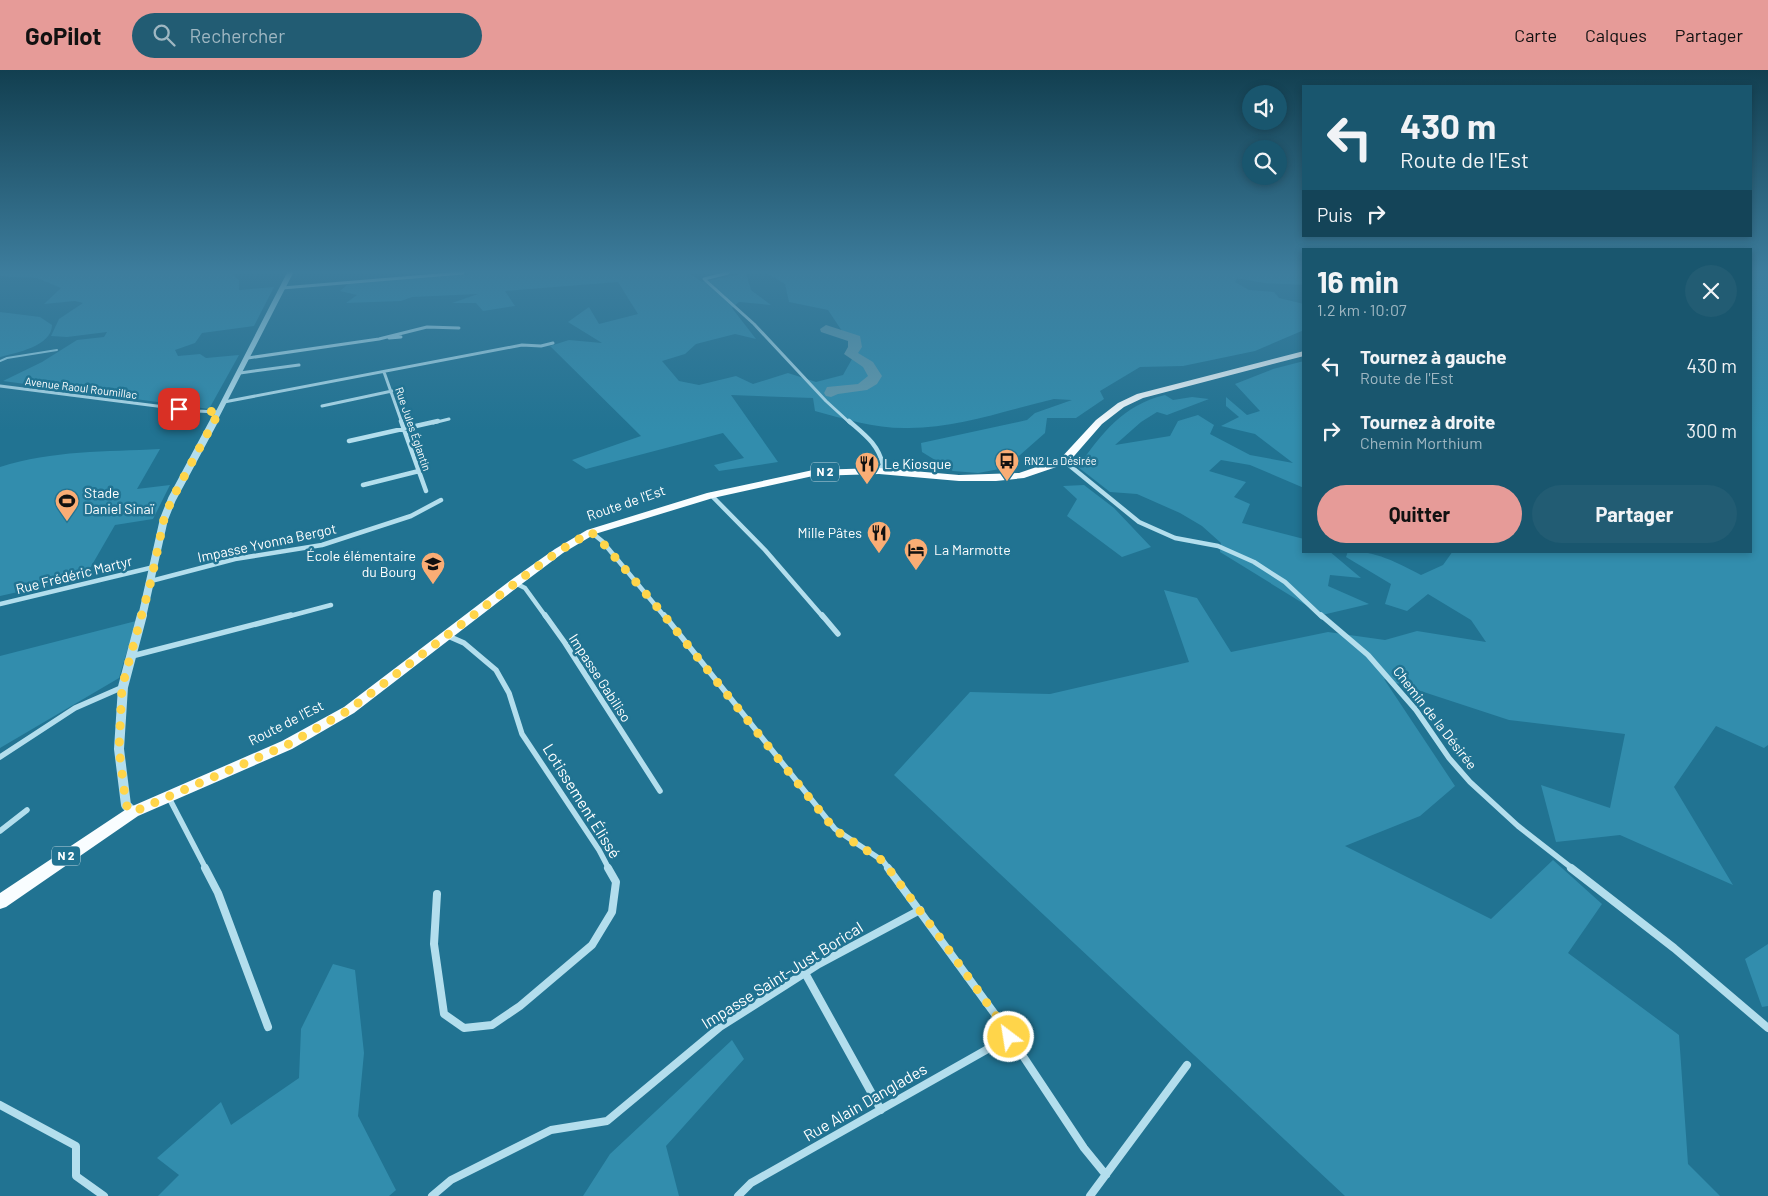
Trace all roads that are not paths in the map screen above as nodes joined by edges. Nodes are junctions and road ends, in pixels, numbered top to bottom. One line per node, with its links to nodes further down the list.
1 (264, 326): 8 (street)
2 (755, 326): 21 (street)
3 (459, 328): 5 (street)
4 (401, 336): 5 (street)
5 (379, 339): 8 (street)
6 (553, 343): 10 (street)
7 (1302, 354): 20 (main road, Route de l'Est / N 2)
8 (248, 358): 11 (street)
9 (300, 365): 11 (street)
10 (384, 372): 13 (street, Rue Jules Églantin); 14 (street)
11 (240, 373): 14 (street)
12 (0, 386): 16 (street, Avenue Raoul Roumillac)
13 (392, 391): 15 (street); 18 (street, Rue Jules Églantin)
14 (224, 402): 16 (street)
15 (322, 406)
16 (219, 412): 28 (street)
17 (449, 419): 18 (street)
18 (404, 430): 19 (street); 22 (street, Rue Jules Églantin)
19 (349, 441)
20 (1064, 461): 21 (main road, Route de l'Est / N 2); 48 (street, Chemin de la Désirée)
21 (880, 471): 25 (main road, Route de l'Est / N 2)
22 (419, 472): 23 (street); 24 (street, Rue Jules Églantin)
23 (363, 484)
24 (426, 491)
25 (711, 495): 27 (main road, Route de l'Est / N 2); 33 (street)
26 (441, 500): 29 (street, Impasse Yvonna Bergot)
27 (591, 532): 30 (main road, Route de l'Est / N 2); 45 (street)
28 (154, 567): 29 (street); 31 (street, Rue Frédéric Martyr)
29 (151, 581): 35 (street)
30 (515, 583): 34 (main road, Route de l'Est / N 2); 38 (street, Impasse Gabiliso)
31 (0, 604)
32 (331, 605): 35 (street)
33 (838, 634)
34 (448, 636): 39 (main road, Route de l'Est / N 2); 43 (street, Lotissement Élissé)
35 (131, 656): 36 (street)
36 (122, 687): 37 (street); 41 (street)
37 (0, 757)
38 (660, 791)
39 (168, 795): 41 (main road, Route de l'Est / N 2); 47 (street)
40 (27, 810): 42 (street)
41 (133, 812): 44 (main road, Route de l'Est / N 2)
42 (0, 831)
43 (438, 894)
44 (0, 902)
45 (920, 910): 46 (street, Impasse Saint-Just Borical); 49 (street)
46 (805, 973): 52 (street); 55 (street, Impasse Saint-Just Borical)
47 (268, 1027)
48 (1768, 1028)
49 (1009, 1037): 52 (street, Rue Alain Danglades); 53 (street)
50 (1188, 1065): 53 (street)
51 (0, 1105): 54 (street)
52 (881, 1110): 56 (street, Rue Alain Danglades)
53 (1106, 1175): 57 (street)
54 (104, 1196)
55 (432, 1196)
56 (738, 1196)
57 (1090, 1196)

